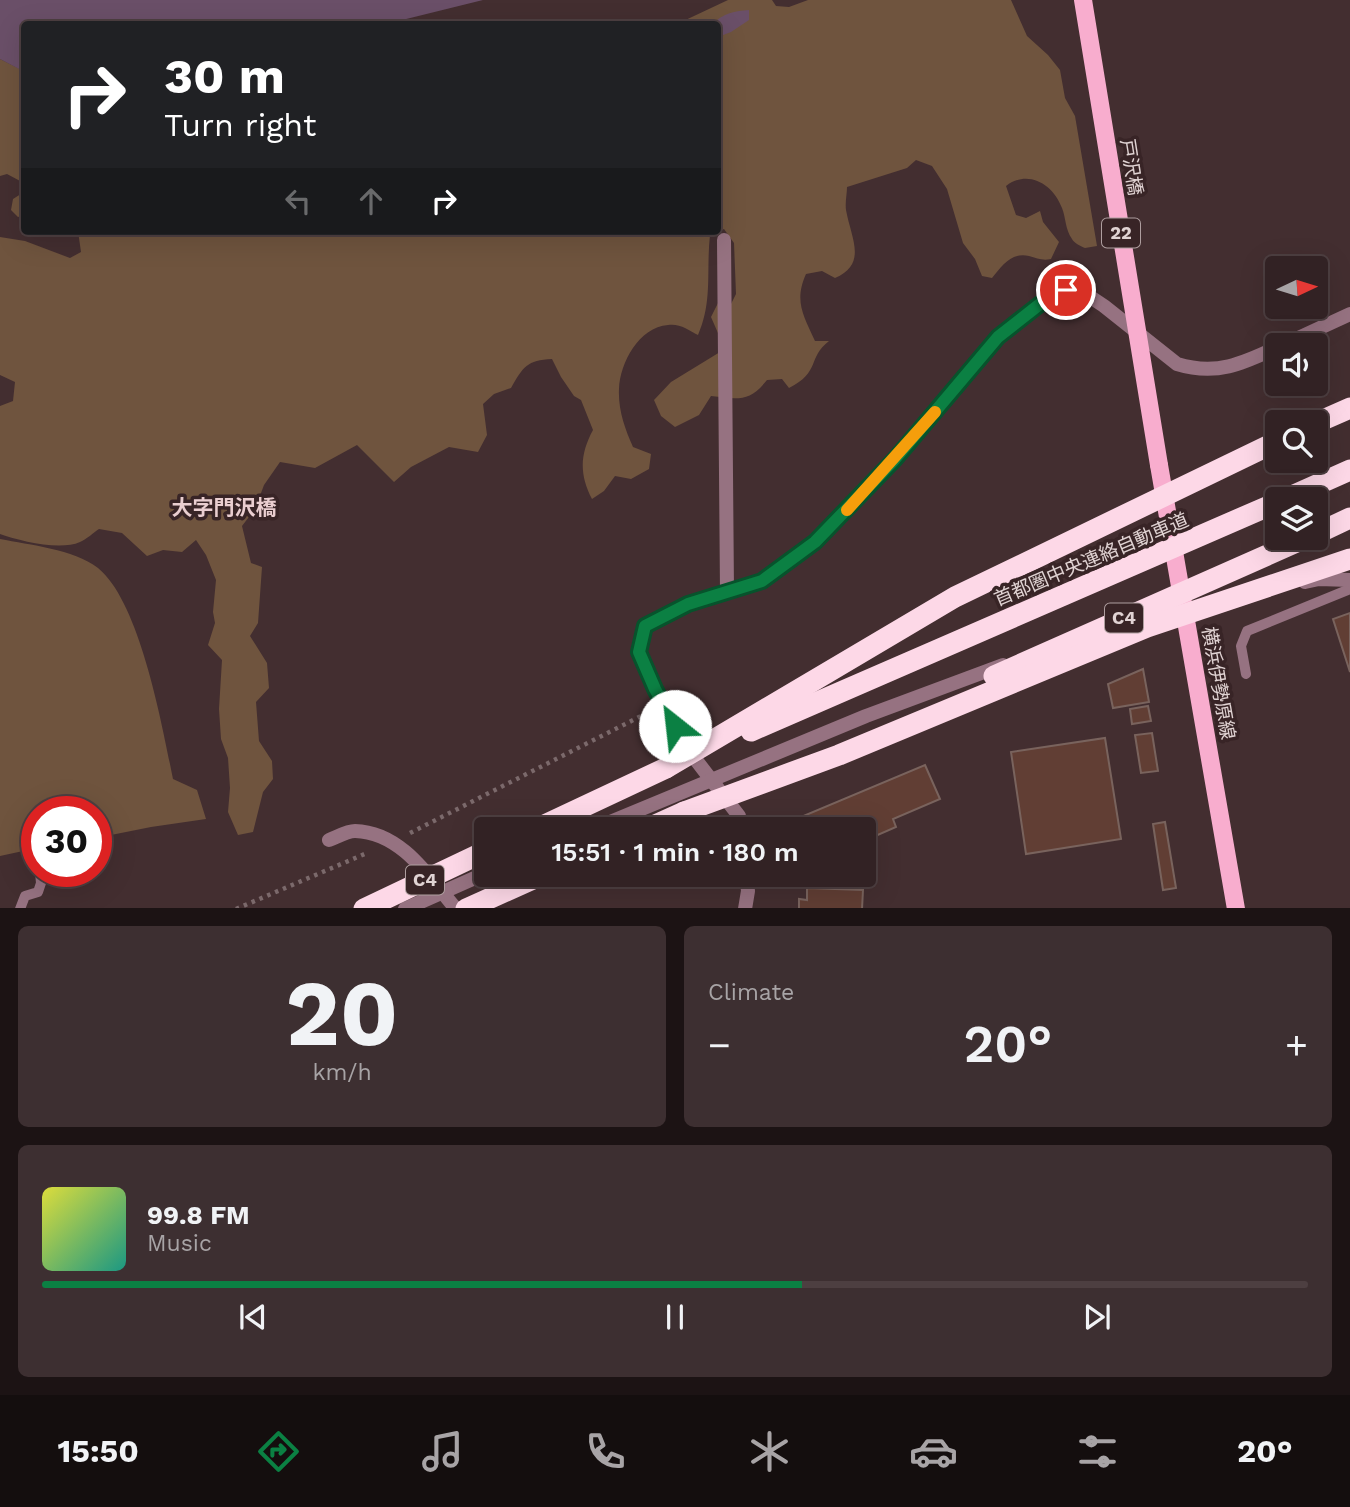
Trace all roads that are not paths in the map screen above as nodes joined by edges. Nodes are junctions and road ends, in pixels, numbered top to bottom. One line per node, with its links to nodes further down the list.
1 (1083, 0): 9 (main road, 戸沢橋 / 22, bridge)
2 (724, 240): 19 (street)
3 (1350, 314): 4 (street)
4 (1309, 333)
5 (1265, 352): 19 (street)
6 (1350, 408): 7 (highway)
7 (1328, 418)
8 (1265, 447): 22 (highway, bridge)
9 (1159, 465): 20 (main road, 横浜伊勢原線 / 22)
10 (1350, 470): 11 (highway)
11 (1312, 487)
12 (1265, 508): 22 (highway, 首都圏中央連絡自動車道 / C4, bridge)
13 (1350, 518): 14 (highway)
14 (1328, 528)
15 (1278, 550): 24 (highway, C4, bridge)
16 (1350, 559): 24 (highway, bridge)
17 (1350, 580): 20 (street)
18 (1350, 589): 21 (lane)
19 (727, 591): 23 (street)
20 (1185, 608): 23 (street); 42 (main road, 横浜伊勢原線 / 22)
21 (1246, 674)
22 (666, 768): 25 (highway, C4)
23 (711, 779): 26 (street); 28 (street)
24 (684, 812): 27 (highway, C4)
25 (562, 817)
26 (622, 817)
27 (673, 817)
28 (739, 817)
29 (329, 840): 35 (street)
30 (474, 857): 37 (highway, C4, bridge)
31 (474, 878): 35 (street)
32 (40, 887): 36 (lane)
33 (514, 887): 40 (highway, C4)
34 (748, 887): 41 (street)
35 (442, 892): 38 (street); 39 (street)
36 (20, 908)
37 (364, 908)
38 (405, 908)
39 (456, 908)
40 (466, 908)
41 (745, 908)
42 (1236, 908)

